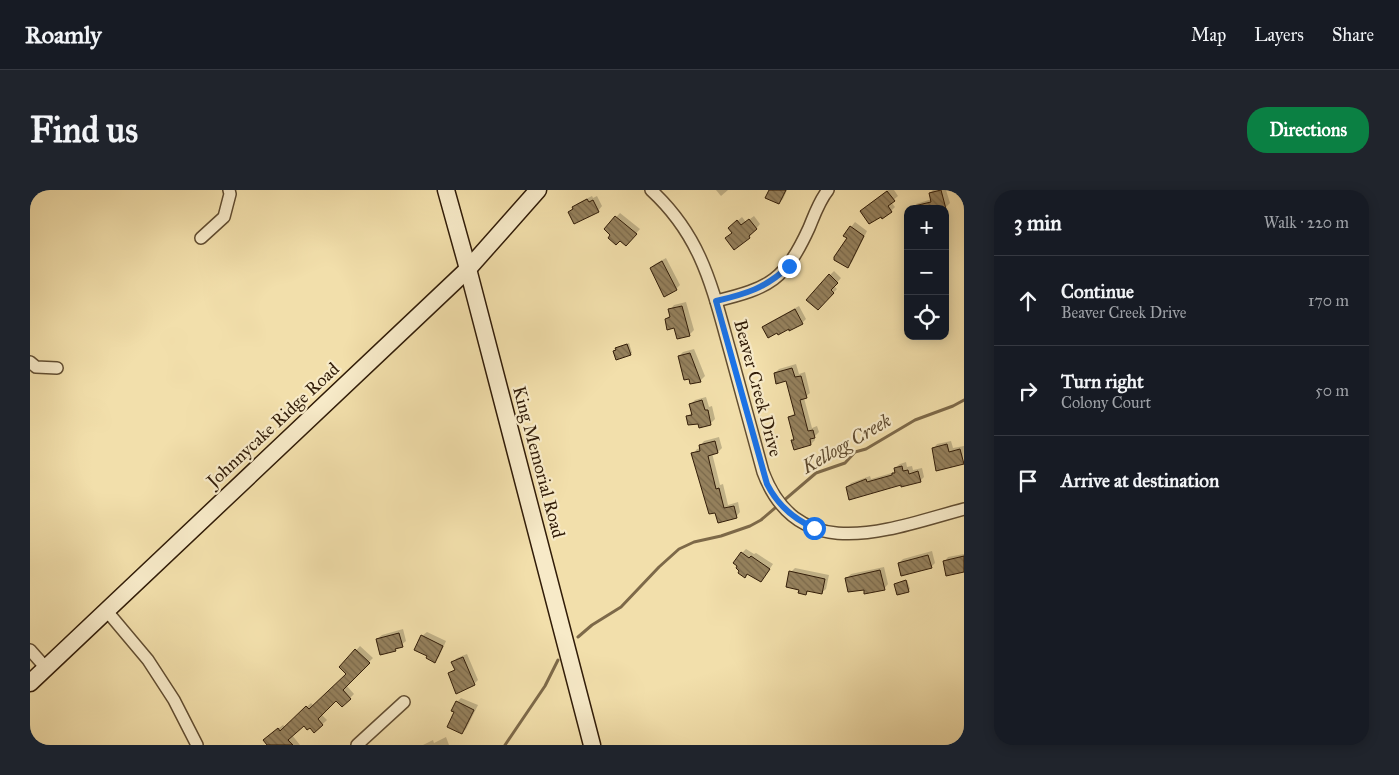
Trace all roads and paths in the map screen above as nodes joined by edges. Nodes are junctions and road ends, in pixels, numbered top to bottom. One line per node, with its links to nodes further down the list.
1 (229, 190): 6 (street)
2 (446, 190): 7 (main road, King Memorial Road)
3 (538, 190): 7 (main road, Johnnycake Ridge Road)
4 (651, 190): 8 (street, Beaver Creek Drive)
5 (828, 190): 8 (street)
6 (201, 238)
7 (468, 269): 12 (main road, Johnnycake Ridge Road); 19 (main road, King Memorial Road)
8 (716, 301): 11 (street, Beaver Creek Drive)
9 (30, 362): 10 (street)
10 (57, 368)
11 (964, 509)
12 (106, 610): 14 (main road, Johnnycake Ridge Road); 17 (street)
13 (30, 650): 14 (street)
14 (46, 668): 15 (main road, Johnnycake Ridge Road)
15 (30, 683)
16 (404, 702): 18 (street)
17 (196, 745)
18 (357, 745)
19 (592, 745)

